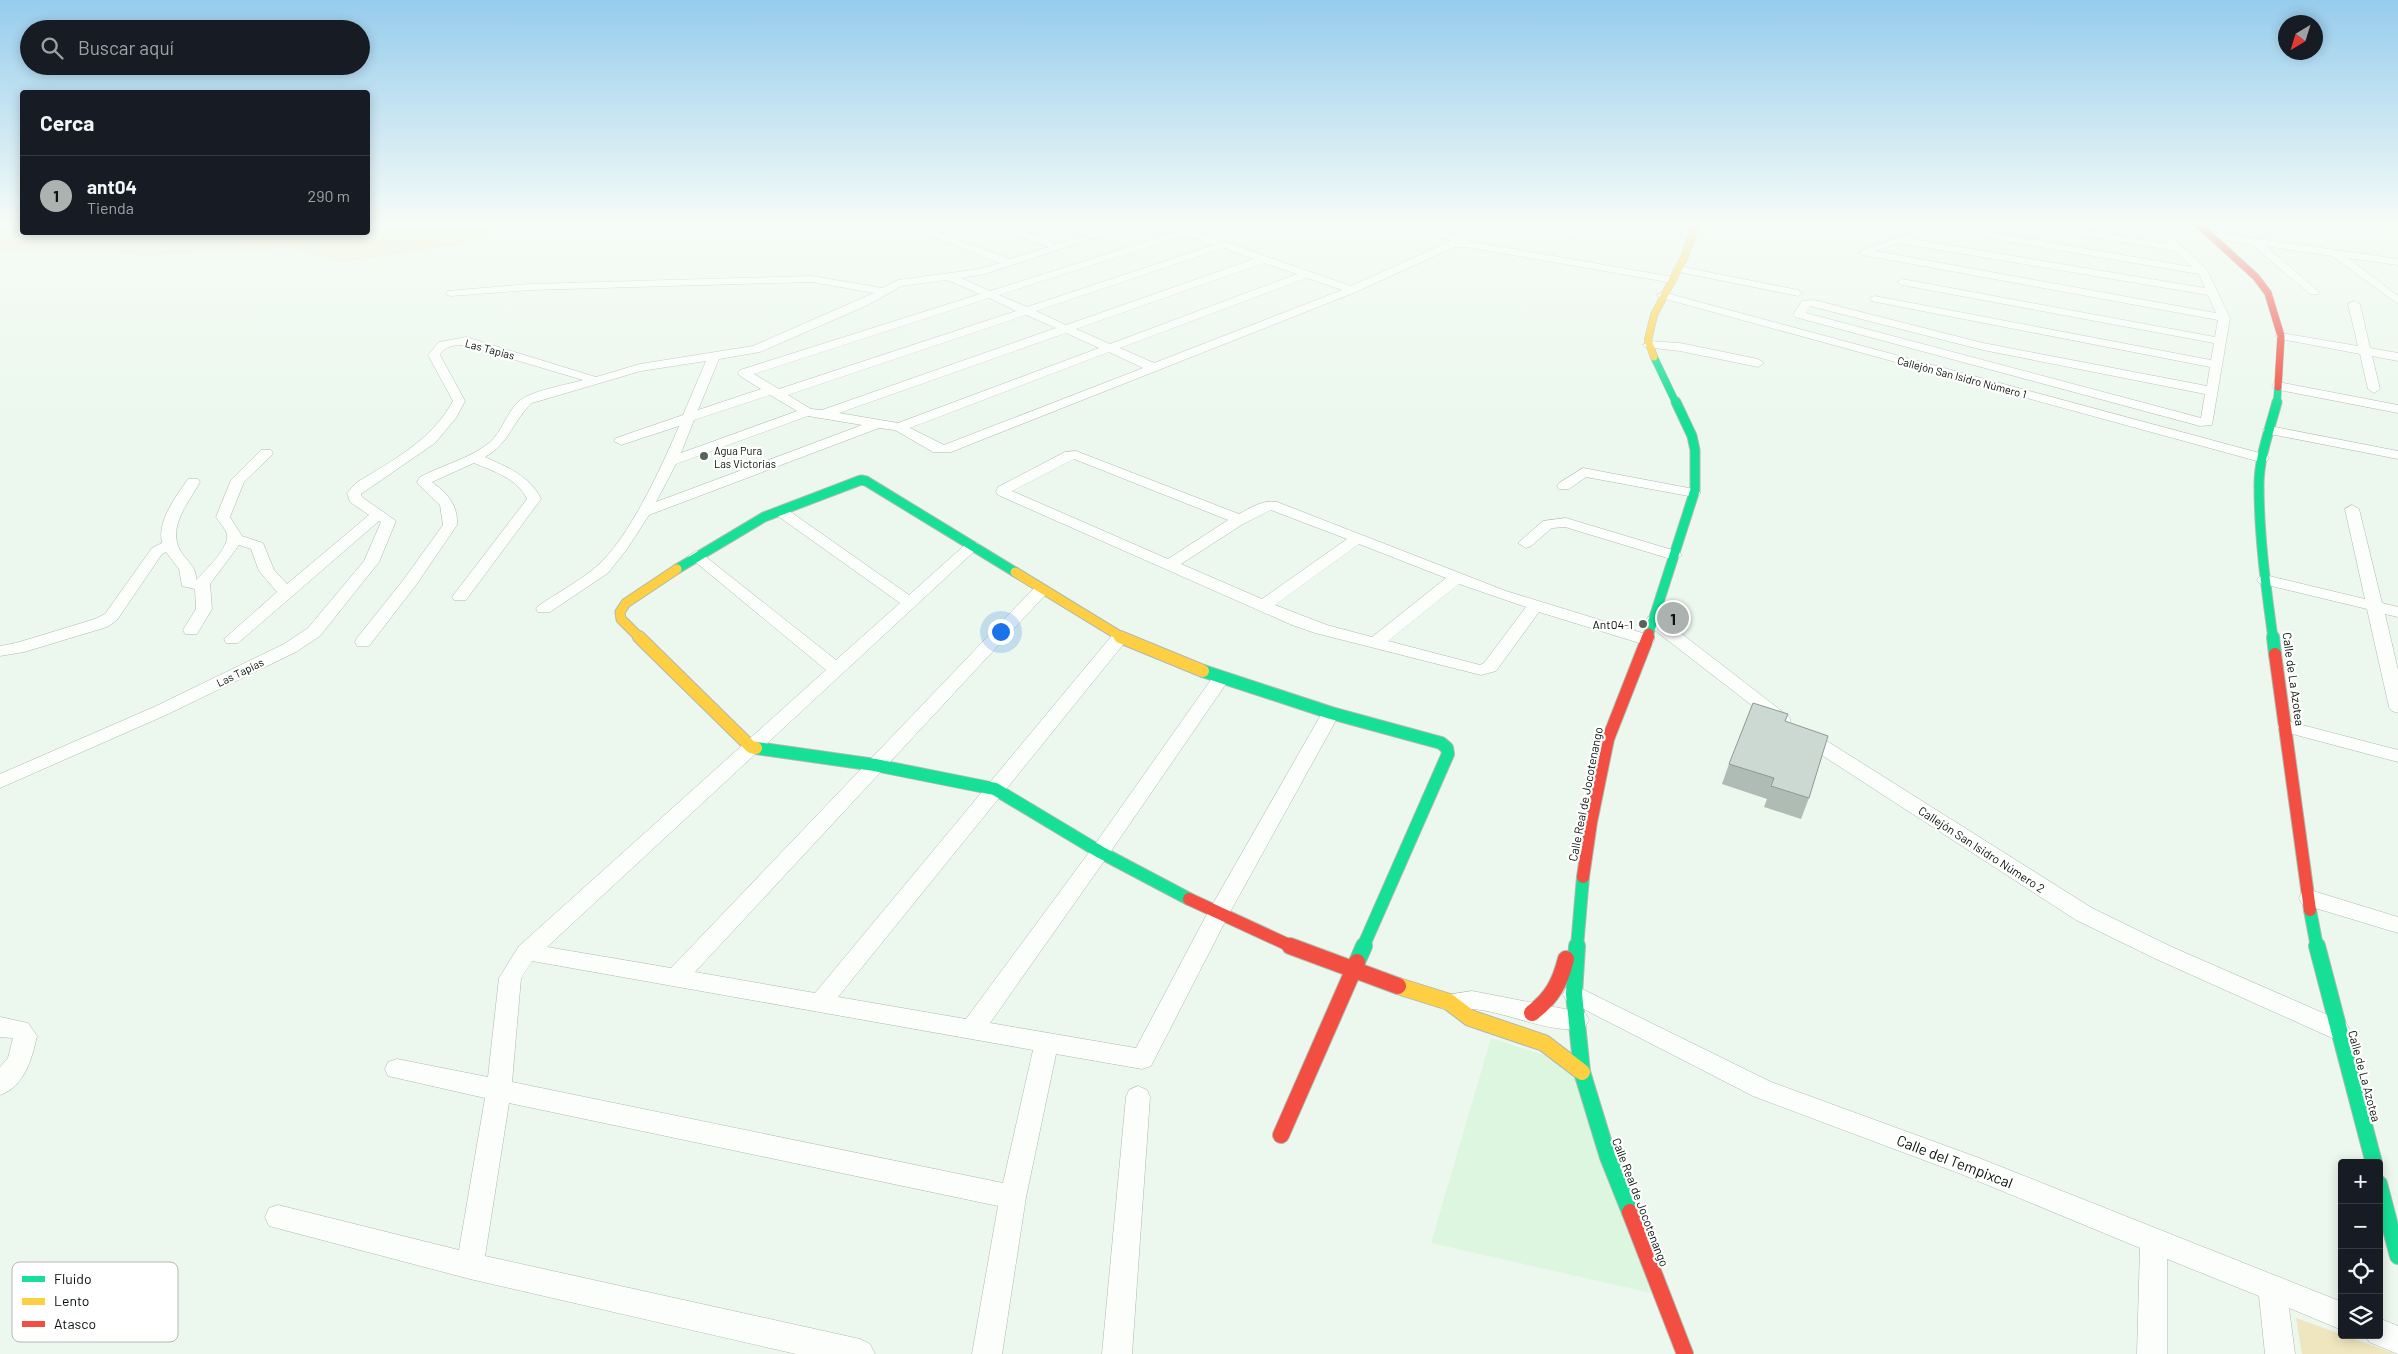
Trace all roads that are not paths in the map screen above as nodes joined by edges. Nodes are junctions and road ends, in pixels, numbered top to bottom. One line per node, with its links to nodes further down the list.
1 (511, 288): 24 (street)
2 (866, 288): 23 (street)
3 (888, 288): 23 (street)
4 (975, 288): 28 (street)
5 (1011, 288): 28 (street)
6 (1096, 288): 34 (street)
7 (1183, 288): 37 (street)
8 (1269, 288): 42 (street)
9 (1347, 288): 22 (street)
10 (1356, 288): 22 (street)
11 (1667, 288): 29 (street)
12 (1774, 288): 26 (street)
13 (1892, 288): 30 (street)
14 (1912, 288): 31 (street)
15 (2002, 288): 31 (street)
16 (2057, 288): 36 (street)
17 (2185, 288): 27 (street)
18 (2211, 288): 27 (street)
19 (2265, 288): 39 (street, Calle de La Azotea)
20 (2310, 288): 25 (street)
21 (2381, 288): 32 (street)
22 (1352, 290): 50 (street)
23 (883, 291): 44 (street)
24 (451, 292)
25 (2314, 292)
26 (1798, 293)
27 (2214, 293): 36 (street)
28 (990, 295): 34 (street); 54 (street)
29 (1662, 295): 41 (street); 67 (street, Callejón San Isidro Número 1)
30 (1875, 299): 35 (street); 38 (street)
31 (1997, 299): 38 (street); 40 (street)
32 (2398, 301)
33 (2354, 304): 43 (street)
34 (1026, 312): 37 (street); 54 (street)
35 (1851, 312): 38 (street); 45 (street)
36 (2224, 318): 40 (street)
37 (1066, 330): 42 (street); 58 (street)
38 (1982, 333): 45 (street); 47 (street); 49 (street); 55 (street)
39 (2281, 336): 43 (street); 52 (street, Calle de La Azotea)
40 (2220, 341): 49 (street)
41 (1649, 345): 48 (street); 71 (street, Calle Real de Jocotenango)
42 (1108, 348): 50 (street); 61 (street)
43 (2365, 351): 46 (street); 53 (street)
44 (714, 357): 51 (street); 59 (street)
45 (1962, 357): 47 (street)
46 (2398, 357)
47 (1975, 361): 55 (street)
48 (1758, 363)
49 (2217, 365): 55 (street)
50 (1154, 368): 61 (street)
51 (594, 380): 66 (street); 75 (street, Las Tapias)
52 (2278, 386): 56 (street); 62 (street, Calle de La Azotea)
53 (2374, 389)
54 (774, 392): 57 (street); 59 (street)
55 (2210, 392)
56 (2398, 409)
57 (806, 412): 58 (street); 68 (street)
58 (822, 415): 60 (street)
59 (688, 418): 63 (street); 68 (street)
60 (878, 424): 61 (street); 74 (street)
61 (899, 427)
62 (2270, 430): 65 (street); 67 (street, Calle de La Azotea)
63 (621, 441)
64 (266, 453): 77 (street)
65 (2398, 455)
66 (474, 458): 90 (street); 102 (street)
67 (2262, 458): 86 (street, Calle de La Azotea)
68 (671, 461): 74 (street)
69 (193, 482): 80 (street)
70 (1564, 486): 71 (street)
71 (1694, 493): 82 (street, Calle Real de Jocotenango)
72 (2352, 509): 94 (street)
73 (780, 511): 81 (street); 83 (street); 91 (street)
74 (644, 512): 95 (street)
75 (379, 514): 89 (street); 113 (street, Las Tapias)
76 (1240, 520): 78 (street); 84 (street); 84 (street)
77 (235, 539): 87 (street); 89 (street)
78 (1357, 539): 85 (street); 92 (street)
79 (1526, 543): 82 (street)
80 (168, 546): 87 (street); 104 (street)
81 (972, 546): 88 (street); 91 (street)
82 (1674, 555): 97 (street, Calle Real de Jocotenango)
83 (696, 556): 105 (street); 110 (street)
84 (1169, 565): 92 (street)
85 (1456, 578): 93 (street); 103 (street)
86 (2265, 580): 94 (street); 109 (street, Calle de La Azotea)
87 (202, 583): 98 (street)
88 (1041, 590): 99 (street); 112 (street)
89 (286, 592): 100 (street)
90 (460, 597)
91 (910, 602): 105 (street)
92 (1263, 606): 103 (street)
93 (1535, 606): 101 (street); 103 (street)
94 (2376, 606): 96 (street); 107 (street)
95 (544, 609)
96 (2398, 612)
97 (1654, 621): 101 (street, Calle Real de Jocotenango); 131 (street, Callejón San Isidro Número 2)
98 (191, 630)
99 (1120, 638): 106 (street); 114 (street)
100 (232, 639)
101 (1646, 640): 117 (street, Calle Real de Jocotenango)
102 (363, 642)
103 (1375, 643)
104 (0, 651)
105 (836, 669): 110 (street)
106 (1221, 678): 108 (street); 115 (street)
107 (2398, 707)
108 (1331, 713): 118 (street); 121 (street)
109 (2287, 727): 111 (street); 116 (street, Calle de La Azotea)
110 (751, 747): 112 (street); 120 (street)
111 (2398, 756)
112 (875, 765): 114 (street); 122 (street)
113 (0, 782)
114 (995, 790): 115 (street); 125 (street)
115 (1100, 852): 118 (street); 130 (street)
116 (2310, 898): 119 (street); 131 (street, Calle de La Azotea)
117 (1579, 904): 123 (street, Calle Real de Jocotenango); 126 (street)
118 (1218, 914): 121 (street); 132 (street)
119 (2398, 925)
120 (527, 952): 122 (street); 136 (street)
121 (1354, 972): 124 (street); 138 (street)
122 (676, 978): 125 (street)
123 (1574, 994): 128 (street, Calle Real de Jocotenango); 143 (street, Calle del Tempixcal)
124 (1449, 1002): 127 (street)
125 (820, 1003): 130 (street)
126 (1532, 1013): 127 (street); 128 (street)
127 (1499, 1016): 134 (street)
128 (1577, 1020): 134 (street, Calle Real de Jocotenango)
129 (0, 1027): 135 (street)
130 (972, 1029): 132 (street)
131 (2338, 1030): 139 (street, Calle de La Azotea)
132 (1047, 1042): 140 (street)
133 (397, 1069): 136 (street)
134 (1582, 1072): 153 (street, Calle Real de Jocotenango)
135 (0, 1084)
136 (499, 1090): 140 (street); 145 (street)
137 (1138, 1097): 152 (street)
138 (1281, 1135)
139 (2373, 1159)
140 (1013, 1198): 151 (street)
141 (2383, 1199): 144 (street)
142 (278, 1217): 145 (street)
143 (2154, 1240): 146 (street, Calle del Tempixcal); 154 (street)
144 (2398, 1256)
145 (470, 1266): 150 (street)
146 (2272, 1287): 147 (street, Calle del Tempixcal); 155 (street)
147 (2338, 1314)
148 (2383, 1334): 149 (street)
149 (2398, 1340)
150 (860, 1354)
151 (987, 1354)
152 (1117, 1354)
153 (1685, 1354)
154 (2152, 1354)
155 (2280, 1354)

